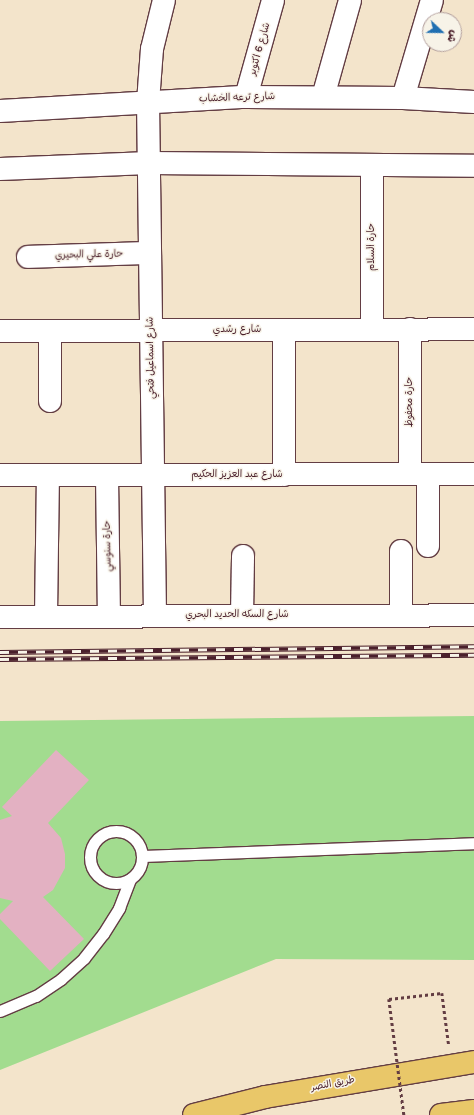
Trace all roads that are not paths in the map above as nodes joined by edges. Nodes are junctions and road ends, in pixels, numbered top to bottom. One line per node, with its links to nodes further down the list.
1 (164, 0): 8 (street, شارع اسماعيل فتحي)
2 (273, 0): 5 (street, شارع 6 اكتوبر)
3 (350, 0): 6 (street)
4 (432, 0): 7 (street)
5 (246, 97): 6 (street, شارع ترعه الخشاب); 8 (street, شارع ترعه الخشاب)
6 (323, 97): 7 (street, شارع ترعه الخشاب)
7 (403, 98): 9 (street, شارع ترعه الخشاب)
8 (148, 102): 10 (street, شارع ترعه الخشاب); 11 (street, شارع اسماعيل فتحي)
9 (474, 102)
10 (0, 111)
11 (149, 163): 12 (street); 14 (street); 15 (street, شارع اسماعيل فتحي)
12 (372, 165): 13 (street); 17 (street, حارة السلام)
13 (474, 166)
14 (0, 169)
15 (150, 253): 16 (street, حارة علي البحيري); 20 (street, شارع اسماعيل فتحي)
16 (28, 256)
17 (372, 329): 18 (street, شارع رشدي); 21 (street, شارع رشدي)
18 (410, 329): 19 (street, شارع رشدي); 25 (street, حارة محفوظ)
19 (474, 329)
20 (151, 330): 21 (street, شارع رشدي); 22 (street, شارع رشدي); 31 (street, شارع اسماعيل فتحي)
21 (284, 330): 28 (street)
22 (50, 331): 23 (street, شارع رشدي); 24 (street)
23 (0, 332)
24 (50, 401)
25 (419, 474): 26 (street, شارع عبد العزيز الحكيم); 28 (street, شارع عبد العزيز الحكيم); 32 (street, حارة محفوظ)
26 (474, 474)
27 (0, 475): 29 (street, شارع عبد العزيز الحكيم)
28 (284, 475): 31 (street, شارع عبد العزيز الحكيم)
29 (48, 476): 30 (street, شارع عبد العزيز الحكيم); 39 (street)
30 (107, 476): 31 (street, شارع عبد العزيز الحكيم); 40 (street, حارة سنوسي)
31 (153, 476): 35 (street, شارع اسماعيل فتحي)
32 (428, 546)
33 (401, 551): 37 (street)
34 (242, 556): 36 (street)
35 (155, 615): 36 (street, شارع السكه الحديد البحري); 40 (street, شارع السكه الحديد البحري)
36 (242, 615): 37 (street, شارع السكه الحديد البحري)
37 (400, 615): 38 (street, شارع السكه الحديد البحري)
38 (474, 615)
39 (46, 616): 40 (street, شارع السكه الحديد البحري); 41 (street, شارع السكه الحديد البحري)
40 (109, 616)
41 (0, 617)
42 (474, 843): 43 (lane)
43 (142, 856): 44 (lane); 44 (lane)
44 (130, 879): 45 (lane)
45 (0, 1011)
46 (474, 1062): 48 (highway, طريق النصر)
47 (474, 1111): 49 (highway)
48 (194, 1115)
49 (441, 1115)

